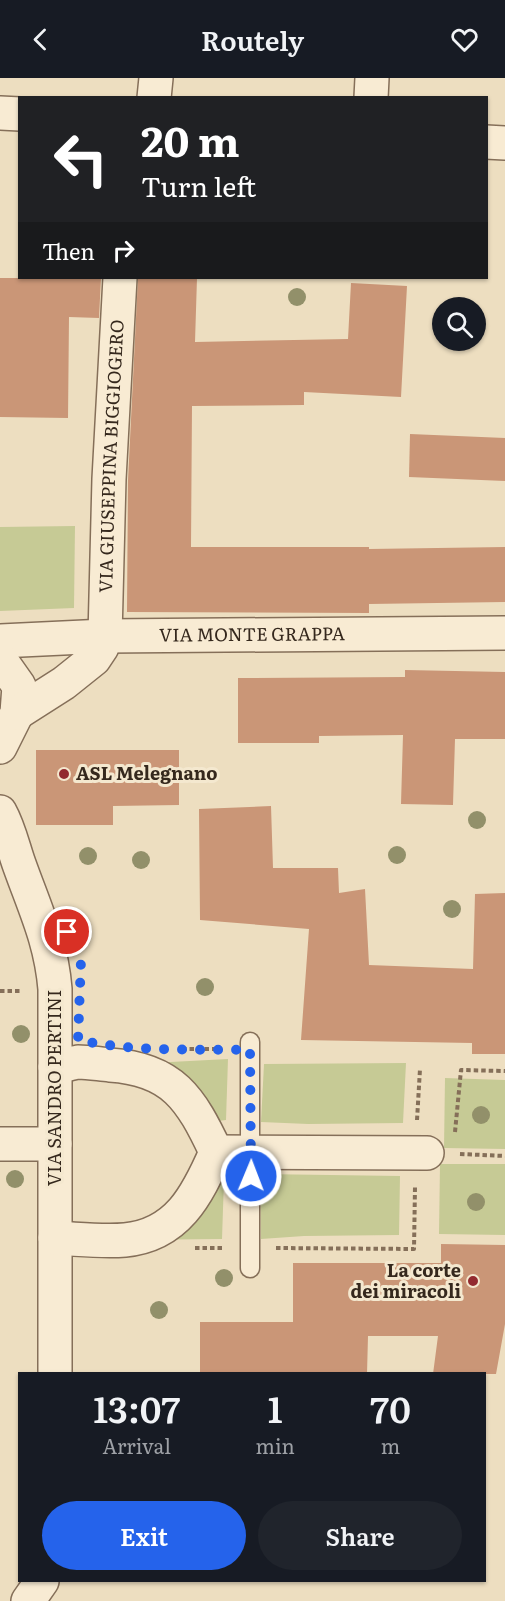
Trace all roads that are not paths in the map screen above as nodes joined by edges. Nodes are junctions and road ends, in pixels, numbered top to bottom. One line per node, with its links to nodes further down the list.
1 (156, 78): 3 (street)
2 (372, 78): 4 (street)
3 (154, 96)
4 (371, 96)
5 (0, 113): 6 (street)
6 (18, 114)
7 (488, 142): 8 (street)
8 (505, 143)
9 (120, 279): 11 (street, VIA GIUSEPPINA BIGGIOGERO)
10 (505, 633): 11 (street, VIA MONTE GRAPPA)
11 (105, 636): 12 (street, VIA MONTE GRAPPA); 14 (street)
12 (0, 641)
13 (0, 659): 14 (street)
14 (17, 713): 15 (street)
15 (0, 747)
16 (0, 812): 18 (street, VIA SANDRO PERTINI)
17 (250, 1046): 22 (lane)
18 (55, 1067): 20 (street, VIA SANDRO PERTINI); 21 (street)
19 (0, 1144): 20 (street)
20 (55, 1144): 24 (street, VIA SANDRO PERTINI)
21 (216, 1152): 22 (street); 24 (street)
22 (251, 1152): 23 (street); 25 (lane)
23 (431, 1153)
24 (55, 1238): 26 (street, VIA SANDRO PERTINI)
25 (250, 1268)
26 (55, 1372)
27 (41, 1582): 28 (street)
28 (28, 1601)

